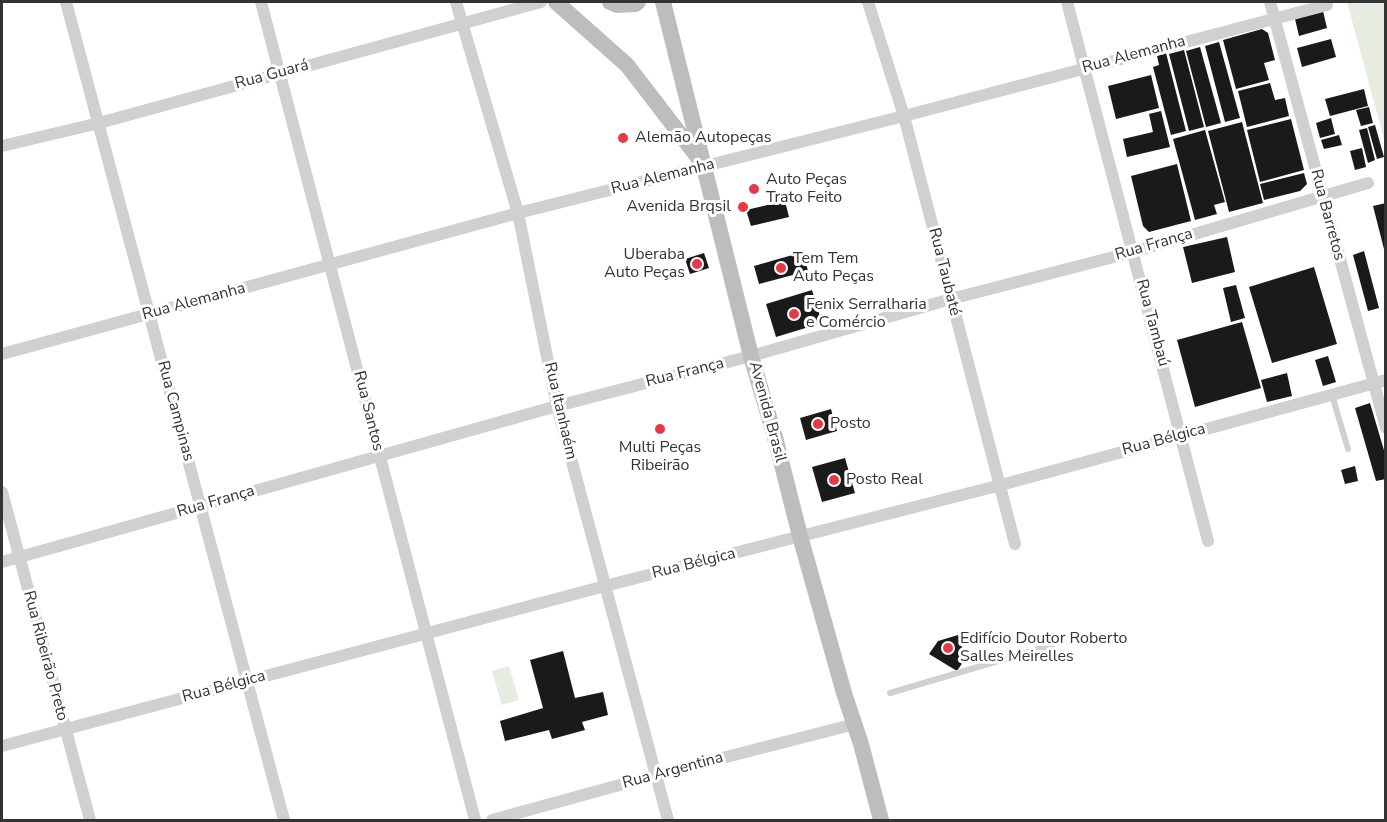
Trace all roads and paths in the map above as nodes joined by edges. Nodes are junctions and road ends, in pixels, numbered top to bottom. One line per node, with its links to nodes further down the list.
1 (66, 2): 18 (street, Rua Campinas)
2 (261, 2): 16 (street, Rua Santos)
3 (456, 2): 14 (street, Rua Itanhaém)
4 (541, 2): 14 (street, Rua Guará)
5 (556, 2): 20 (main road)
6 (610, 2): 7 (main road)
7 (639, 2)
8 (663, 2): 20 (main road, Avenida Brasil)
9 (868, 2): 17 (street, Rua Taubaté)
10 (1067, 2): 15 (street, Rua Tambaú)
11 (1270, 2): 13 (street, Rua Barretos)
12 (1327, 5): 13 (street, Rua Alemanha)
13 (1274, 18): 15 (street, Rua Alemanha); 22 (street, Rua Barretos)
14 (462, 25): 16 (street, Rua Guará); 23 (street, Rua Itanhaém)
15 (1085, 68): 17 (street, Rua Alemanha); 24 (street, Rua Tambaú)
16 (281, 72): 18 (street, Rua Guará); 25 (street, Rua Santos)
17 (904, 116): 20 (street, Rua Alemanha); 26 (street, Rua Taubaté)
18 (99, 123): 19 (street, Rua Guará); 27 (street, Rua Campinas)
19 (2, 146)
20 (705, 166): 23 (street, Rua Alemanha); 29 (main road, Avenida Brasil)
21 (1368, 183): 22 (street, Rua França)
22 (1322, 197): 24 (street, Rua França); 30 (street, Rua Barretos)
23 (518, 213): 25 (street, Rua Alemanha); 32 (street, Rua Itanhaém)
24 (1133, 252): 26 (street, Rua França); 34 (street, Rua Tambaú)
25 (330, 264): 27 (street, Rua Alemanha); 36 (street, Rua Santos)
26 (951, 299): 29 (street, Rua França); 37 (street, Rua Taubaté)
27 (150, 314): 28 (street, Rua Alemanha); 39 (street, Rua Campinas)
28 (2, 354)
29 (751, 356): 32 (street, Rua França); 40 (main road, Avenida Brasil)
30 (1379, 382): 31 (street, Rua Bélgica); 33 (street, Rua Barretos)
31 (1332, 395): 34 (street, Rua Bélgica); 35 (lane)
32 (556, 406): 36 (street, Rua França); 45 (street, Rua Itanhaém)
33 (1386, 428)
34 (1181, 435): 37 (street, Rua Bélgica); 41 (street, Rua Tambaú)
35 (1348, 449)
36 (379, 456): 39 (street, Rua França); 46 (street, Rua Santos)
37 (1000, 485): 40 (street, Rua Bélgica); 42 (street, Rua Taubaté)
38 (2, 492): 43 (street, Rua Ribeirão Preto)
39 (200, 506): 43 (street, Rua França); 48 (street, Rua Campinas)
40 (800, 536): 45 (street, Rua Bélgica); 50 (main road, Avenida Brasil)
41 (1208, 541)
42 (1015, 544)
43 (19, 558): 44 (street, Rua França); 51 (street, Rua Ribeirão Preto)
44 (2, 562)
45 (605, 586): 46 (street, Rua Bélgica); 53 (street, Rua Itanhaém)
46 (425, 634): 48 (street, Rua Bélgica); 56 (street, Rua Santos)
47 (1052, 645): 49 (lane)
48 (248, 680): 51 (street, Rua Bélgica); 55 (street, Rua Campinas)
49 (890, 693)
50 (855, 724): 53 (street, Rua Argentina); 59 (main road, Avenida Brasil)
51 (65, 730): 52 (street, Rua Bélgica); 54 (street, Rua Ribeirão Preto)
52 (2, 746)
53 (656, 775): 57 (street, Rua Argentina); 58 (street, Rua Itanhaém)
54 (90, 820)
55 (285, 820)
56 (475, 820)
57 (492, 820)
58 (668, 820)
59 (881, 820)

